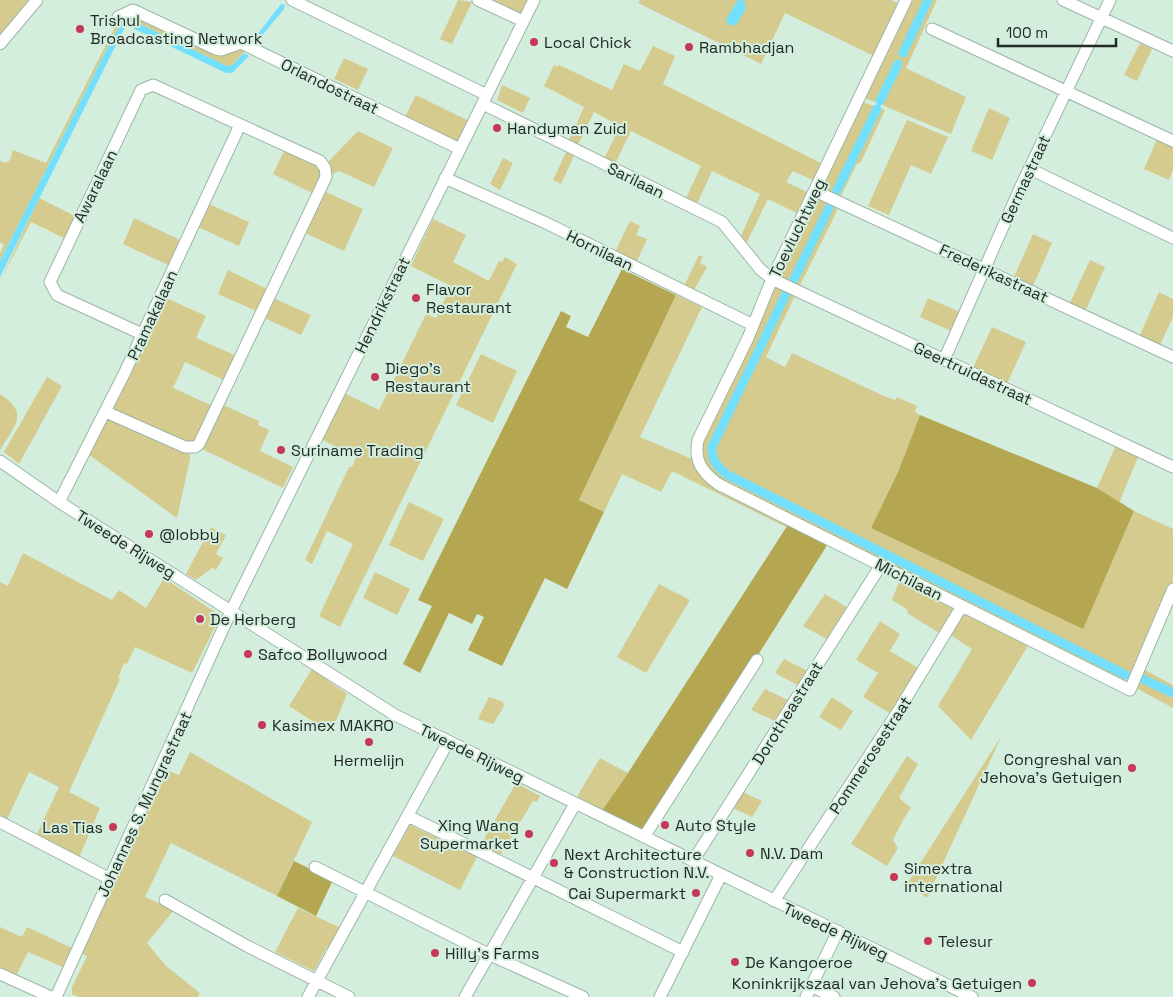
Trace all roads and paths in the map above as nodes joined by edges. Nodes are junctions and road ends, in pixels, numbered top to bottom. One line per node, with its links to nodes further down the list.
1 (37, 0): 12 (street)
2 (292, 0): 15 (street, Sarilaan)
3 (478, 0): 10 (street)
4 (534, 0): 10 (street, Hendrikstraat)
5 (906, 0): 21 (street, Toevluchtweg)
6 (1063, 0): 9 (street)
7 (1110, 0): 9 (street, Germastraat)
8 (118, 17): 18 (street, Orlandostraat)
9 (1101, 18): 13 (street); 14 (street, Germastraat)
10 (523, 22): 15 (street, Hendrikstraat)
11 (932, 29): 14 (street)
12 (0, 44)
13 (1173, 52)
14 (1066, 92): 17 (street); 19 (street, Germastraat)
15 (485, 99): 18 (street, Hendrikstraat); 24 (street, Sarilaan)
16 (240, 125): 26 (street, Pramakalaan); 26 (street, Awaralaan); 29 (street)
17 (1173, 141)
18 (460, 149): 20 (street, Hendrikstraat)
19 (1030, 169): 22 (street); 23 (street, Germastraat)
20 (445, 178): 25 (street, Hornilaan); 37 (street, Hendrikstraat)
21 (815, 191): 23 (street, Frederikastraat); 24 (street, Toevluchtweg)
22 (1173, 238)
23 (985, 269): 27 (street, Frederikastraat); 28 (street, Germastraat)
24 (772, 279): 25 (street, Toevluchtweg); 28 (street, Geertruidastraat)
25 (753, 325): 30 (street, Toevluchtweg)
26 (142, 334): 29 (street, Pramakalaan)
27 (1173, 356)
28 (944, 360): 32 (street, Geertruidastraat)
29 (106, 412): 33 (street, Pramakalaan)
30 (697, 458): 34 (street, Michilaan)
31 (0, 461): 33 (street, Tweede Rijweg)
32 (1173, 467)
33 (59, 502): 37 (street, Tweede Rijweg)
34 (881, 565): 36 (street, Michilaan); 44 (street, Dorotheastraat)
35 (1173, 589): 36 (street, Michilaan)
36 (962, 606): 51 (street, Pommerosestraat)
37 (232, 611): 39 (street, Tweede Rijweg); 48 (street, Johannes S. Mungrastraat)
38 (757, 660): 43 (street)
39 (448, 742): 40 (street, Tweede Rijweg); 41 (street)
40 (575, 804): 43 (street, Tweede Rijweg); 47 (street)
41 (408, 816): 47 (street); 49 (street)
42 (0, 822): 48 (street)
43 (644, 837): 44 (street, Tweede Rijweg)
44 (693, 861): 46 (street, Tweede Rijweg)
45 (315, 867): 49 (street)
46 (721, 875): 51 (street, Tweede Rijweg); 53 (street)
47 (532, 878): 53 (street); 54 (street)
48 (110, 879): 59 (street, Johannes S. Mungrastraat)
49 (367, 892): 54 (street); 56 (street)
50 (165, 900): 56 (street)
51 (774, 901): 52 (street, Tweede Rijweg)
52 (838, 932): 57 (street); 67 (street, Tweede Rijweg)
53 (682, 952): 64 (street)
54 (488, 954): 62 (street); 63 (street)
55 (0, 974): 58 (street)
56 (317, 981): 60 (street); 61 (street)
57 (812, 986): 65 (street); 66 (street)
58 (51, 997)
59 (56, 997)
60 (308, 997)
61 (350, 997)
62 (465, 997)
63 (583, 997)
64 (660, 997)
65 (806, 997)
66 (834, 997)
67 (972, 997)

